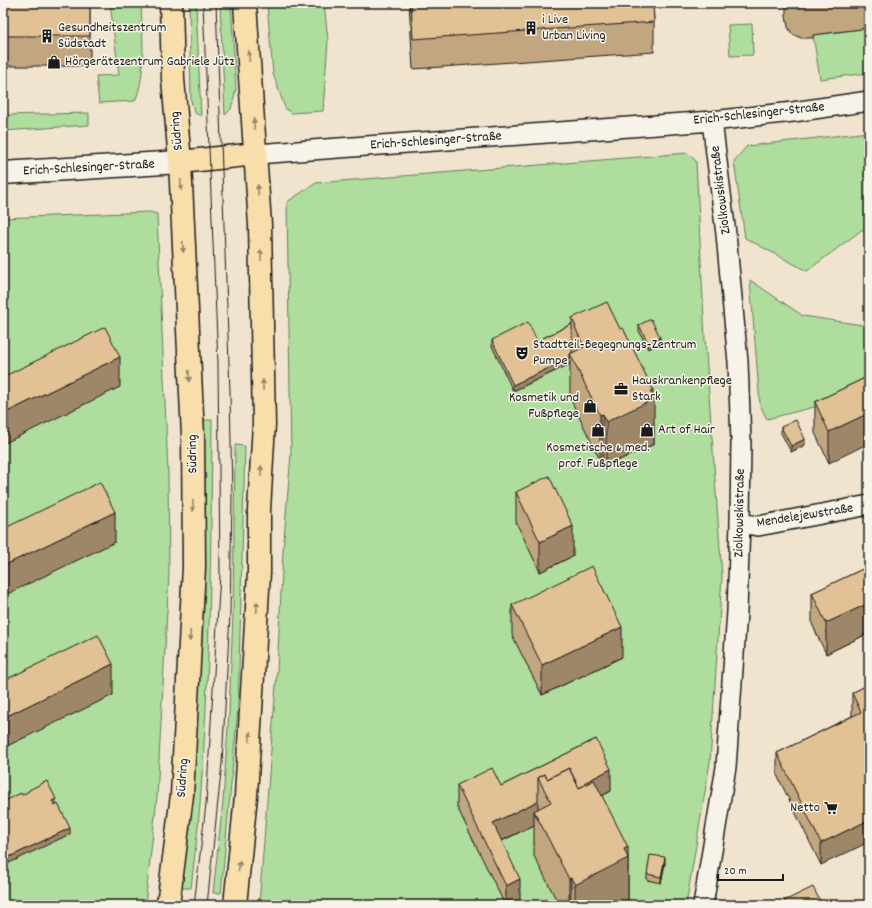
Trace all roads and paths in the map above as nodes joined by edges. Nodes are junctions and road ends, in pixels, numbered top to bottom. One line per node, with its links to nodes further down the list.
1 (171, 3): 6 (main road, Südring)
2 (245, 3): 5 (main road, one-way to 2)
3 (869, 101): 4 (street, Erich-Schlesinger-Straße)
4 (712, 121): 5 (street, Erich-Schlesinger-Straße); 9 (street, Ziolkowskistraße)
5 (256, 154): 6 (main road, Erich-Schlesinger-Straße); 11 (main road, one-way to 5)
6 (180, 162): 7 (street, Erich-Schlesinger-Straße); 10 (main road, Südring, one-way to 10)
7 (3, 173)
8 (869, 505): 9 (street, Mendelejewstraße)
9 (740, 523): 12 (street, Ziolkowskistraße)
10 (168, 905)
11 (235, 905)
12 (703, 905)

